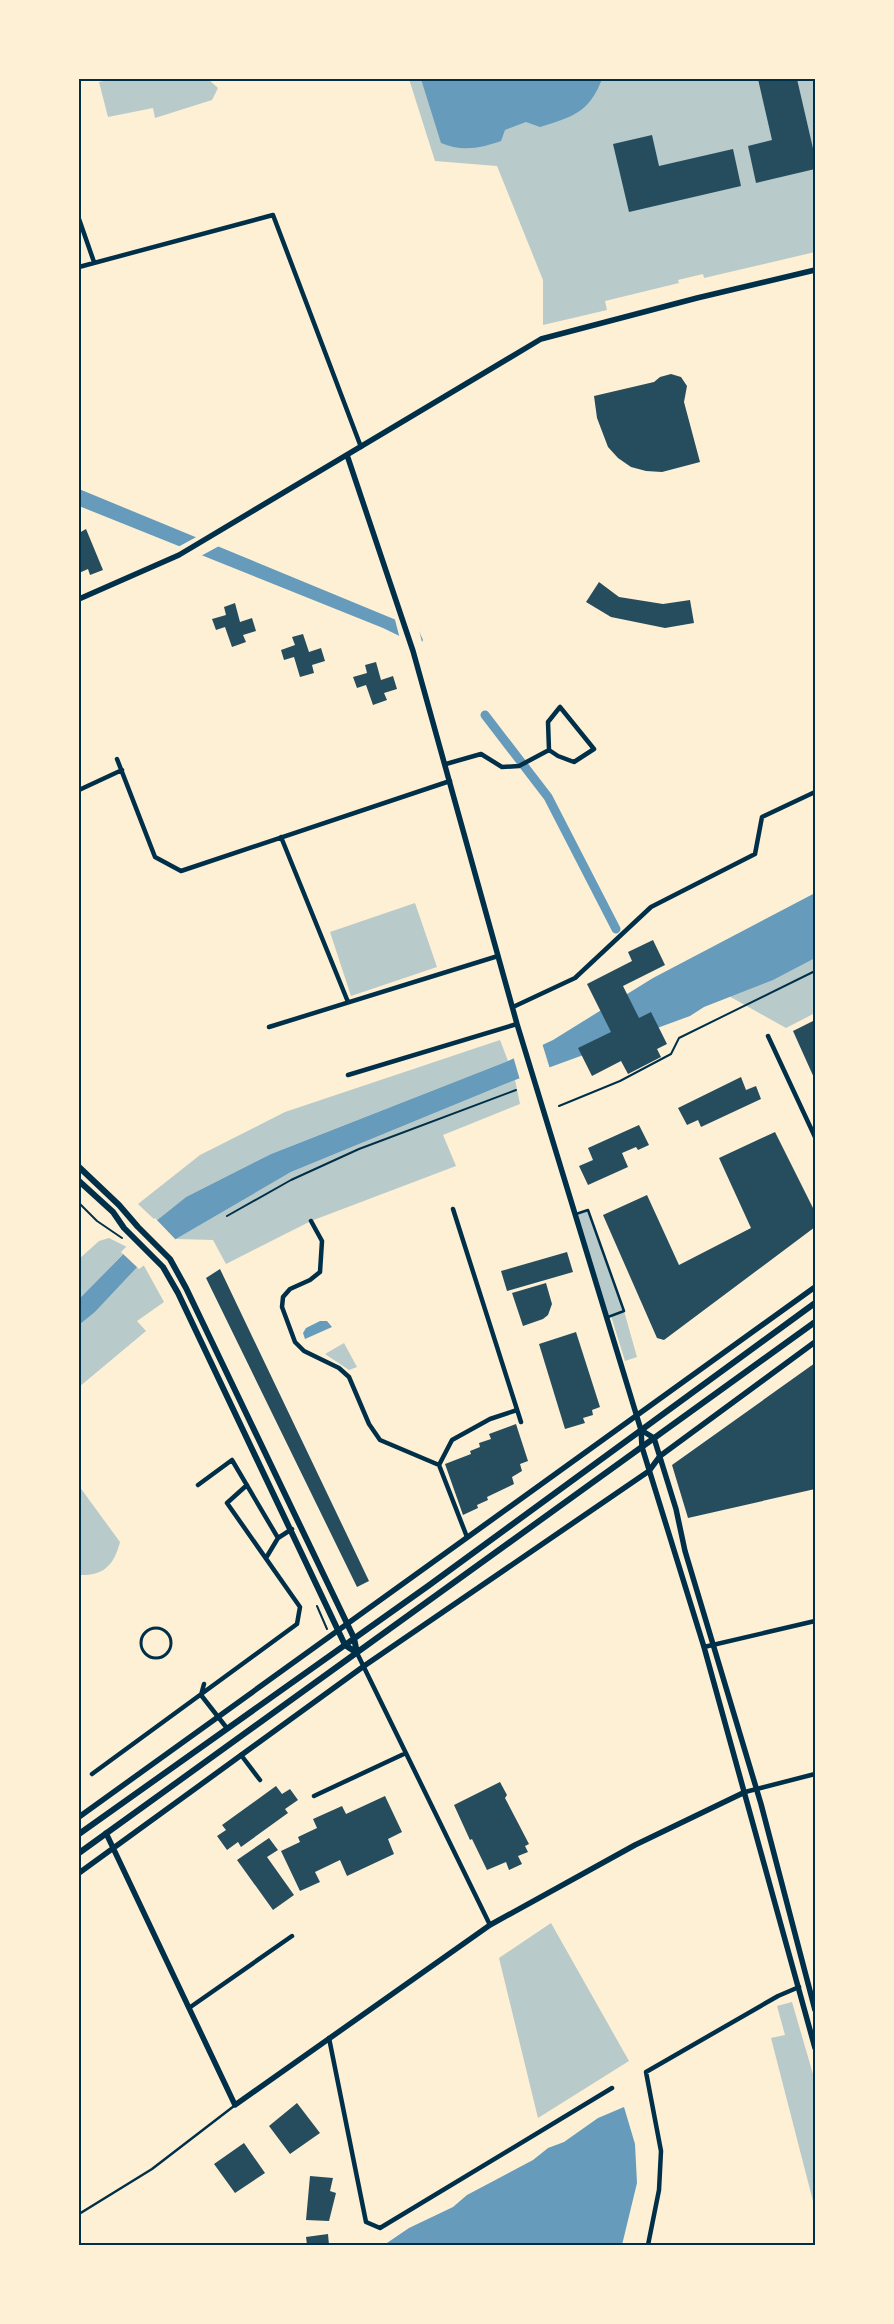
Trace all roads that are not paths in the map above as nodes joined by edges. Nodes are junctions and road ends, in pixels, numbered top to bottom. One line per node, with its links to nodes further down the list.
1 (79, 219): 2 (street)
2 (94, 262): 3 (street); 5 (street)
3 (79, 267)
4 (815, 270): 5 (street)
5 (361, 446): 6 (street)
6 (348, 455): 7 (street); 10 (street)
7 (79, 599)
8 (549, 750): 8 (street); 10 (street)
9 (116, 759): 11 (street)
10 (446, 764): 12 (street)
11 (122, 770): 13 (street); 15 (street)
12 (450, 781): 15 (street); 16 (street)
13 (79, 790)
14 (815, 792): 18 (street)
15 (281, 837): 17 (street)
16 (498, 956): 17 (street); 18 (street)
17 (348, 1002): 20 (street)
18 (513, 1007): 19 (street)
19 (517, 1024): 22 (street); 27 (street)
20 (269, 1027)
21 (768, 1036): 23 (street)
22 (348, 1076)
23 (815, 1137)
24 (79, 1167): 50 (main road)
25 (79, 1181): 45 (main road)
26 (453, 1209): 34 (street)
27 (575, 1214): 31 (street); 31 (lane)
28 (311, 1220): 41 (street)
29 (815, 1287): 35 (street)
30 (815, 1303): 37 (main road)
31 (607, 1317): 35 (street)
32 (815, 1322): 38 (main road)
33 (815, 1342): 40 (street)
34 (517, 1410): 36 (street); 41 (street)
35 (636, 1414): 37 (street); 46 (street)
36 (521, 1422)
37 (641, 1430): 38 (street); 39 (street); 52 (main road)
38 (654, 1438): 39 (main road); 40 (street)
39 (642, 1447): 42 (street); 56 (main road)
40 (660, 1456): 42 (street); 54 (street)
41 (439, 1465): 46 (street)
42 (649, 1471): 55 (street); 58 (street)
43 (198, 1485): 44 (street)
44 (247, 1485): 47 (street); 48 (street)
45 (292, 1529): 47 (street); 51 (main road)
46 (467, 1537): 50 (street)
47 (278, 1538): 48 (street)
48 (266, 1558): 60 (street)
49 (815, 1620): 54 (street)
50 (348, 1623): 51 (street); 52 (main road)
51 (338, 1630): 53 (main road); 61 (street)
52 (354, 1638): 53 (main road); 56 (main road)
53 (345, 1645): 56 (main road); 62 (main road)
54 (713, 1645): 55 (street); 68 (street)
55 (704, 1647): 69 (street)
56 (357, 1653): 58 (street); 72 (main road)
57 (152, 1658): 57 (street)
58 (364, 1666): 63 (street); 64 (street)
59 (204, 1684): 60 (street)
60 (201, 1695): 61 (street); 65 (street)
61 (218, 1717): 62 (street); 71 (street)
62 (226, 1727): 73 (main road)
63 (406, 1753): 70 (street); 77 (street)
64 (241, 1755): 67 (street); 74 (street)
65 (92, 1774)
66 (815, 1774): 68 (street)
67 (260, 1780)
68 (756, 1788): 69 (street); 81 (street)
69 (745, 1792): 77 (street); 79 (street)
70 (314, 1796)
71 (79, 1817)
72 (106, 1833): 74 (street); 75 (main road)
73 (79, 1834)
74 (113, 1848): 76 (street); 80 (street)
75 (79, 1853)
76 (79, 1873)
77 (490, 1925): 82 (street)
78 (292, 1936): 80 (street)
79 (799, 1987): 83 (street); 87 (street)
80 (189, 2008): 85 (street)
81 (815, 2010)
82 (329, 2038): 84 (street); 85 (street)
83 (815, 2048)
84 (612, 2088)
85 (235, 2105): 86 (lane)
86 (79, 2214)
87 (648, 2245)

